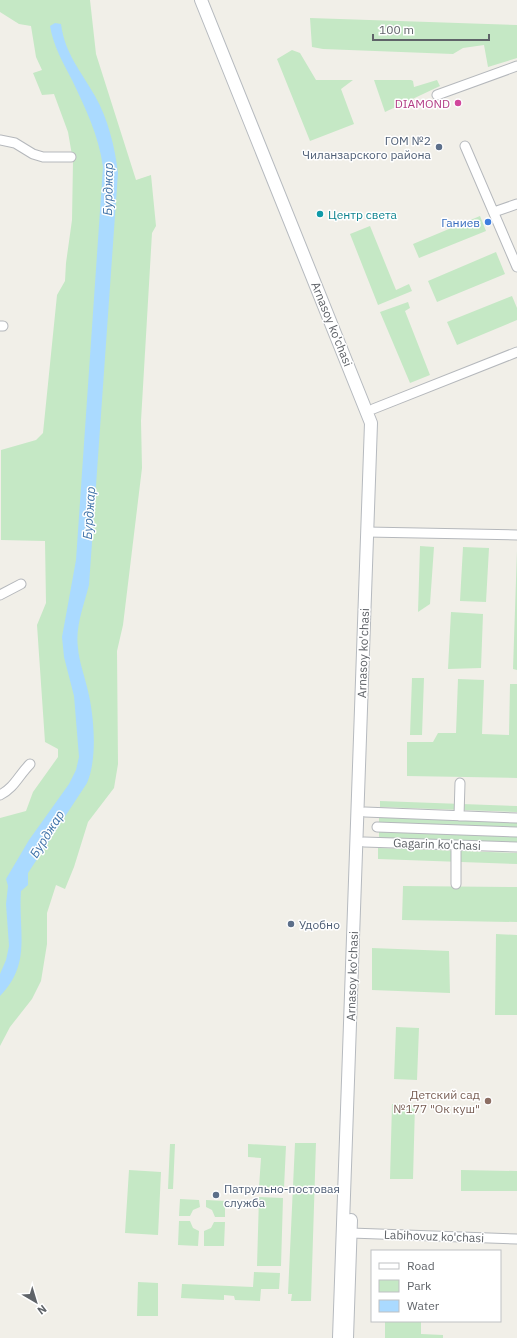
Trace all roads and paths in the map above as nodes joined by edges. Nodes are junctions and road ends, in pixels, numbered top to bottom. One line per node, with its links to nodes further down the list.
1 (201, 0): 10 (main road, Arnasoy ko'chasi)
2 (209, 0): 10 (main road, Arnasoy ko'chasi)
3 (517, 66): 4 (street)
4 (437, 94)
5 (0, 140): 7 (street)
6 (465, 146): 9 (street)
7 (71, 157)
8 (517, 204): 9 (street)
9 (494, 212): 11 (street)
10 (303, 245): 13 (main road, Arnasoy ko'chasi)
11 (517, 267)
12 (517, 352): 13 (street)
13 (370, 410): 14 (main road, Arnasoy ko'chasi)
14 (371, 532): 15 (street); 21 (main road, Arnasoy ko'chasi)
15 (517, 535)
16 (21, 584): 17 (street)
17 (0, 595)
18 (30, 764): 20 (street)
19 (460, 783): 22 (street)
20 (0, 795)
21 (361, 812): 22 (street); 26 (main road, Arnasoy ko'chasi)
22 (458, 816): 23 (street)
23 (517, 818)
24 (377, 827): 25 (street)
25 (517, 832)
26 (360, 842): 27 (street, Gagarin ko'chasi); 30 (main road, Arnasoy ko'chasi)
27 (456, 845): 28 (street, Gagarin ko'chasi); 29 (street)
28 (517, 847)
29 (456, 884)
30 (347, 1233): 31 (street, Labihovuz ko'chasi); 32 (main road, Arnasoy ko'chasi); 33 (main road, Arnasoy ko'chasi)
31 (517, 1239)
32 (339, 1338)
33 (347, 1338)

